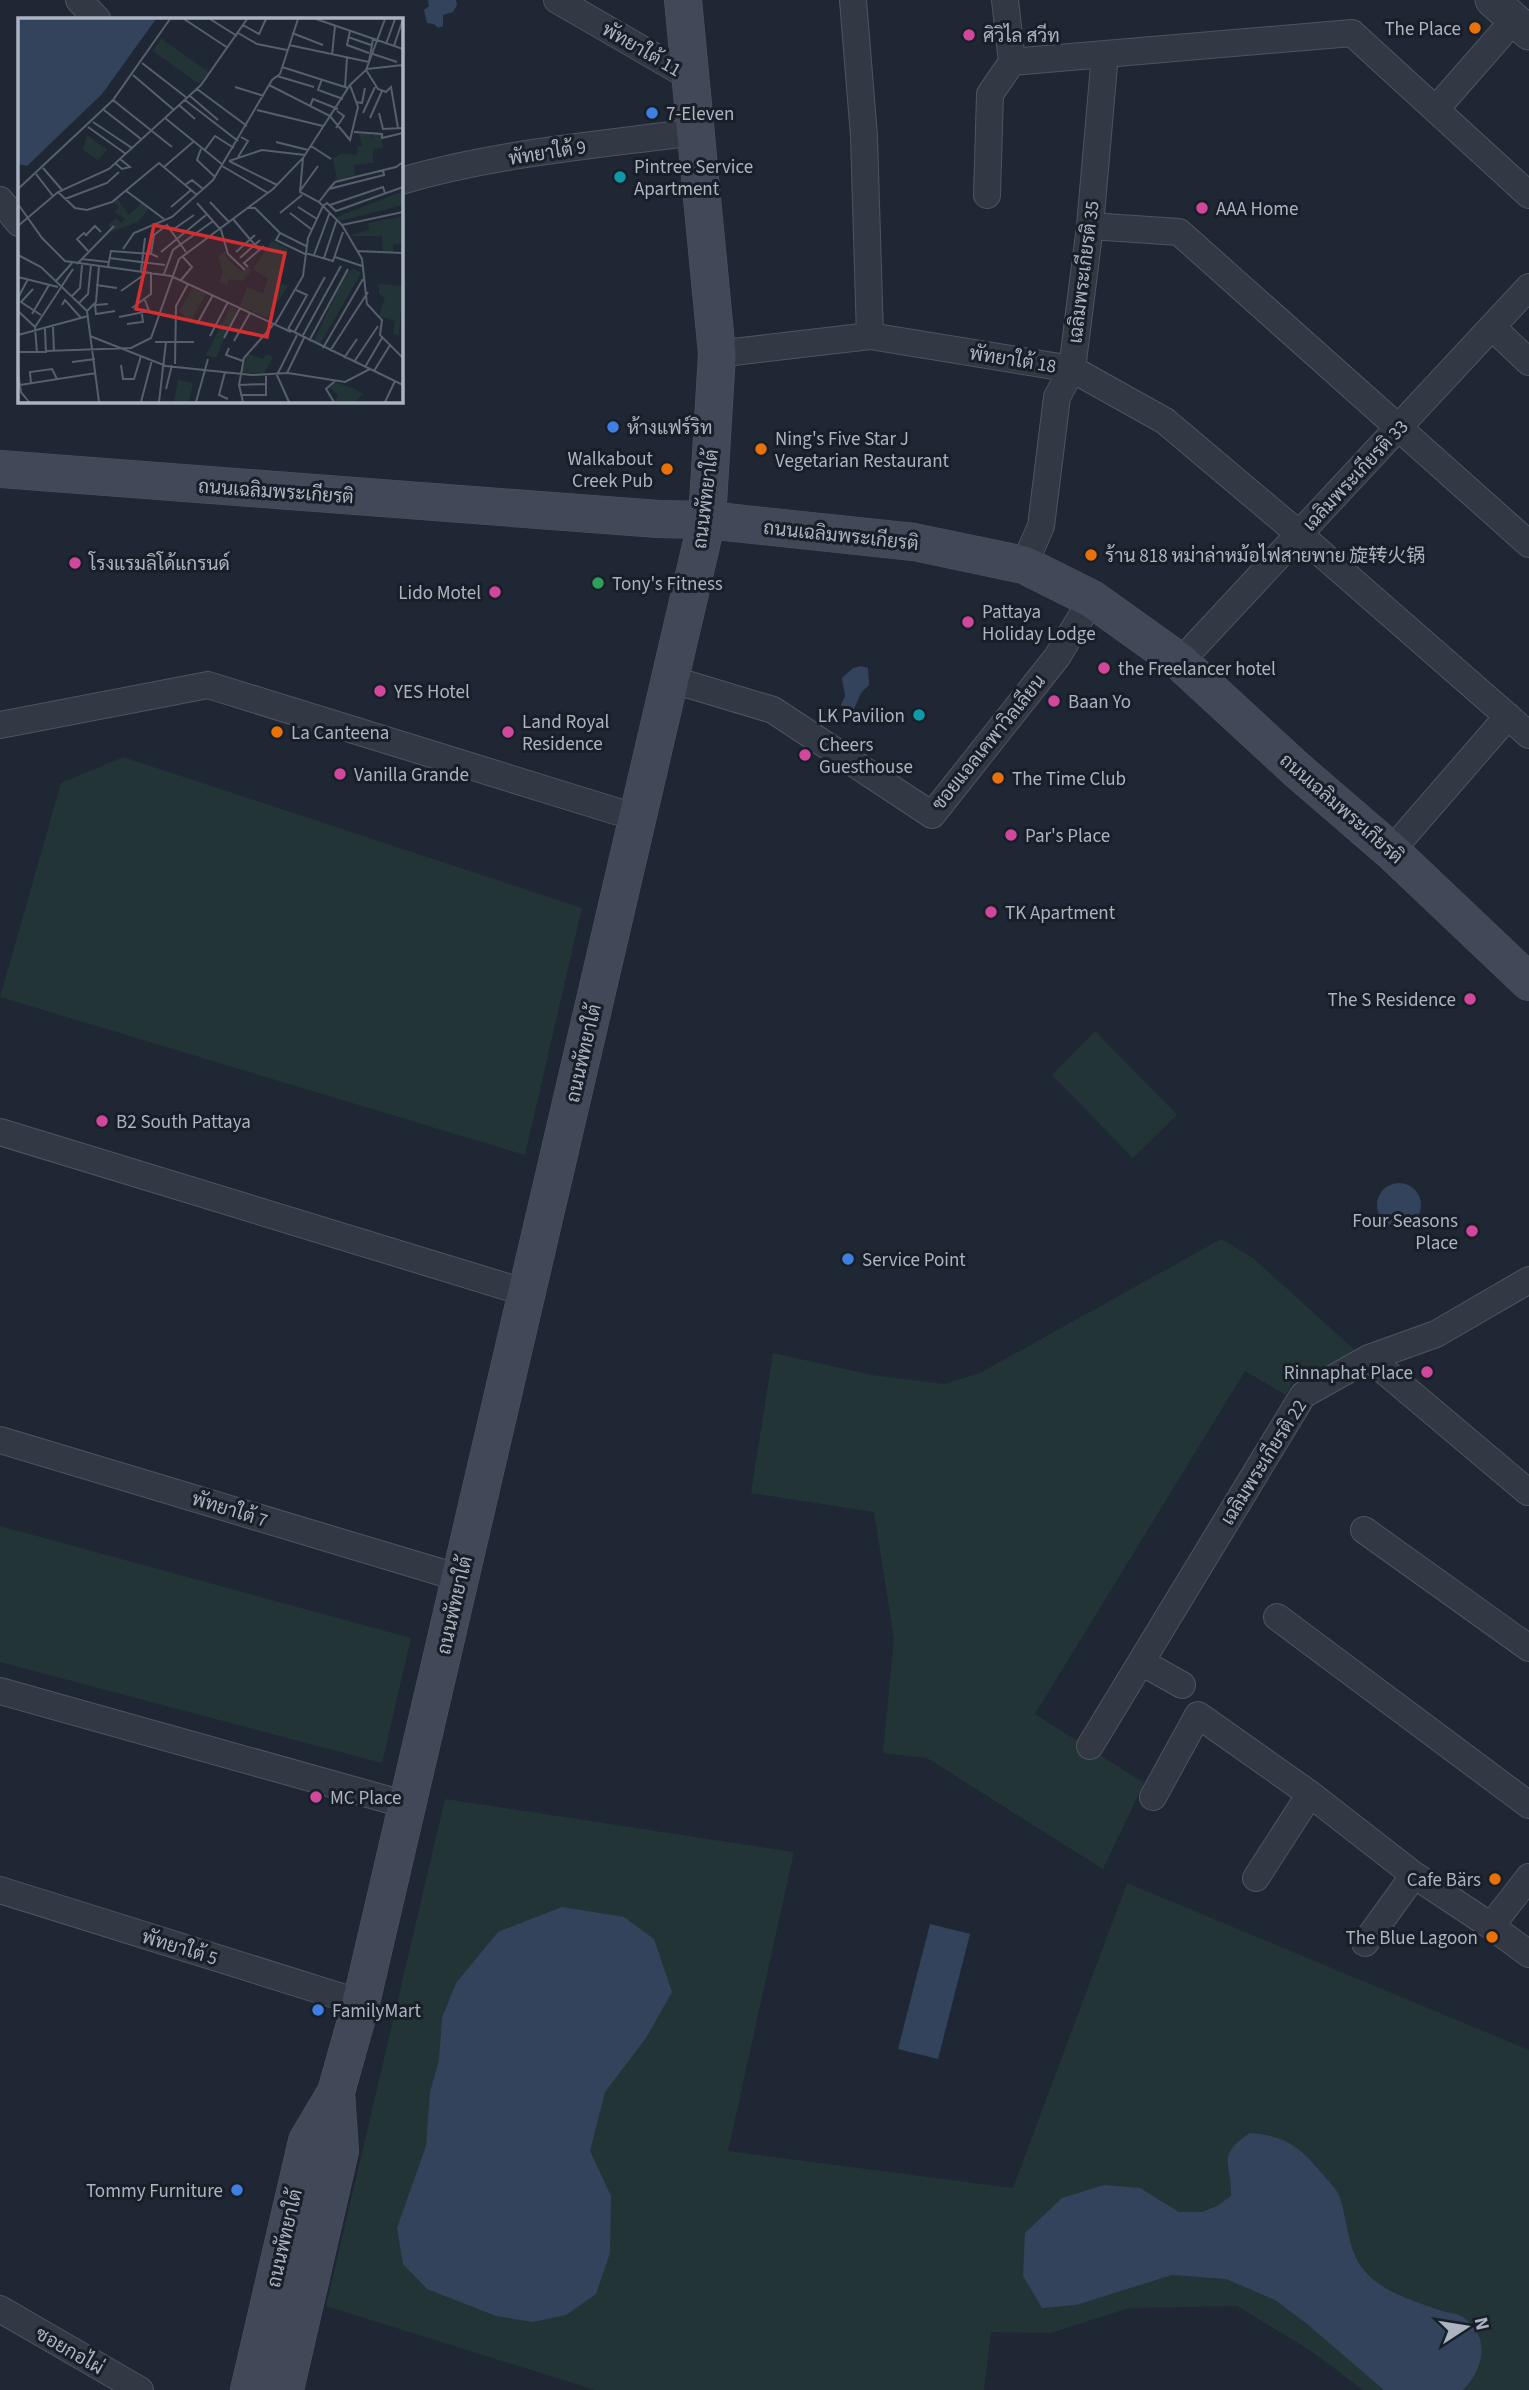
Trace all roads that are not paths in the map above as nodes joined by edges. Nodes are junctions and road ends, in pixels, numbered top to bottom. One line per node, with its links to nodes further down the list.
1 (79, 0): 6 (street)
2 (557, 0): 10 (street, พัทยาใต้ 11)
3 (683, 0): 10 (main road, ถนนพัทยาใต้)
4 (853, 0): 21 (street)
5 (1005, 0): 9 (street)
6 (96, 18)
7 (1511, 18): 11 (street)
8 (1105, 54): 9 (street); 11 (street); 18 (street, เฉลิมพระเกียรติ 35)
9 (1012, 62): 14 (street)
10 (690, 77): 12 (main road, ถนนพัทยาใต้)
11 (1436, 109): 15 (street)
12 (695, 132): 13 (street, พัทยาใต้ 9); 22 (main road, ถนนพัทยาใต้)
13 (402, 181)
14 (987, 195)
15 (1529, 195)
16 (0, 200): 17 (street)
17 (18, 222)
18 (1090, 226): 24 (street, เฉลิมพระเกียรติ 35); 25 (street)
19 (1529, 288): 20 (street, เฉลิมพระเกียรติ 33)
20 (1492, 327): 23 (street); 25 (street, เฉลิมพระเกียรติ 33)
21 (870, 336): 22 (street, พัทยาใต้ 18); 24 (street, พัทยาใต้ 18)
22 (717, 354): 27 (main road, ถนนพัทยาใต้)
23 (1529, 362)
24 (1072, 369): 28 (street, พัทยาใต้ 18); 30 (street, เฉลิมพระเกียรติ 35)
25 (1399, 427): 28 (street, เฉลิมพระเกียรติ 33); 29 (street)
26 (0, 469): 27 (main road, ถนนเฉลิมพระเกียรติ)
27 (707, 520): 30 (main road, ถนนเฉลิมพระเกียรติ); 33 (main road, ถนนพัทยาใต้)
28 (1299, 534): 32 (street, เฉลิมพระเกียรติ 33); 34 (street, พัทยาใต้ 18)
29 (1529, 544)
30 (1024, 565): 31 (main road, ถนนเฉลิมพระเกียรติ)
31 (1093, 599): 32 (main road, ถนนเฉลิมพระเกียรติ); 33 (street, ซอยแอลเคพาวิลเลียน)
32 (1180, 662): 38 (main road, ถนนเฉลิมพระเกียรติ)
33 (670, 679): 37 (main road, ถนนพัทยาใต้)
34 (1508, 716): 36 (street, พัทยาใต้ 18); 38 (street)
35 (0, 725): 37 (street)
36 (1529, 735)
37 (638, 818): 42 (main road, ถนนพัทยาใต้)
38 (1391, 850): 39 (main road, ถนนเฉลิมพระเกียรติ)
39 (1529, 982)
40 (0, 1132): 42 (street)
41 (1529, 1280): 43 (street, เฉลิมพระเกียรติ 22)
42 (527, 1293): 47 (main road, ถนนพัทยาใต้)
43 (1368, 1359): 45 (street); 50 (street, เฉลิมพระเกียรติ 22)
44 (0, 1440): 47 (street, พัทยาใต้ 7)
45 (1528, 1492)
46 (1364, 1530): 49 (street)
47 (460, 1578): 56 (main road, ถนนพัทยาใต้)
48 (1277, 1617): 57 (street)
49 (1529, 1648)
50 (1141, 1662): 51 (street); 53 (street, เฉลิมพระเกียรติ 22)
51 (1182, 1685)
52 (0, 1691): 56 (street)
53 (1090, 1746)
54 (1310, 1794): 55 (street); 58 (street); 60 (street)
55 (1153, 1797)
56 (407, 1805): 65 (main road, ถนนพัทยาใต้)
57 (1529, 1805)
58 (1414, 1875): 62 (street); 63 (street)
59 (1529, 1877): 62 (street)
60 (1256, 1878)
61 (0, 1890): 65 (street, พัทยาใต้ 5)
62 (1492, 1926): 64 (street)
63 (1365, 1943)
64 (1529, 1954)
65 (361, 2003): 66 (main road, ถนนพัทยาใต้)
66 (336, 2092): 69 (main road, ถนนพัทยาใต้); 70 (main road, ถนนพัทยาใต้)
67 (0, 2309): 68 (street, ซอยกอไผ่)
68 (139, 2390)
69 (248, 2390)
70 (285, 2390)

